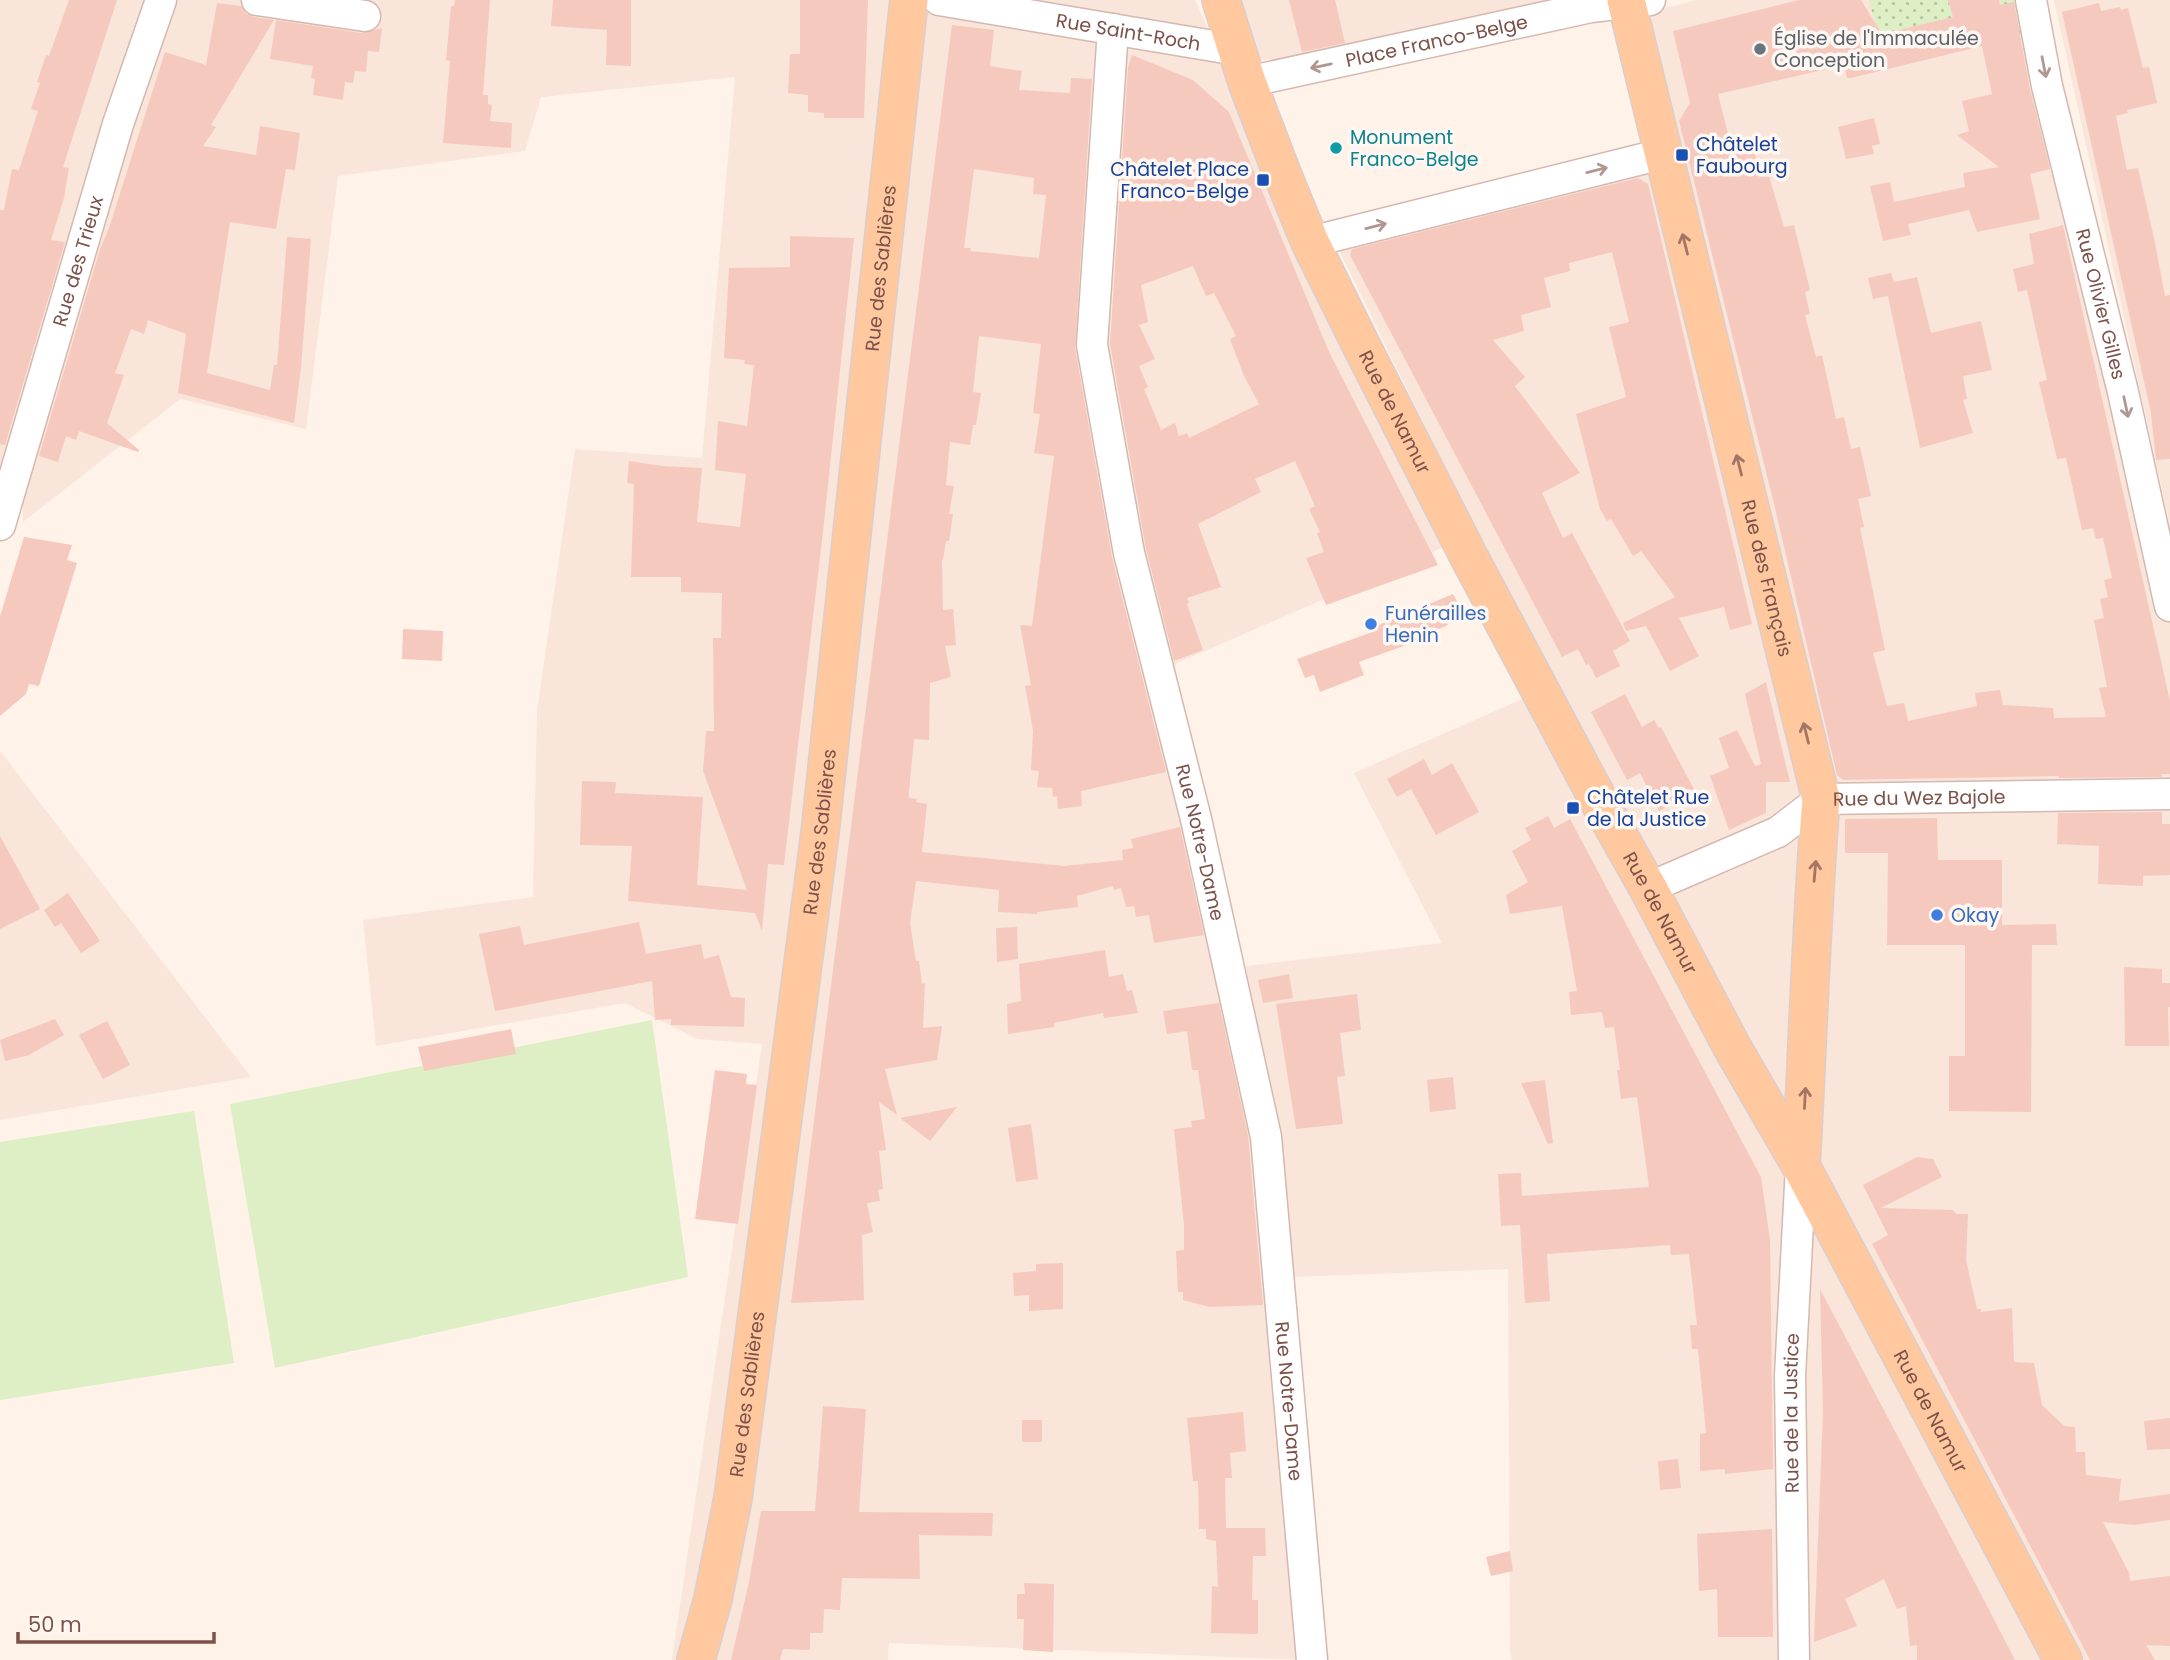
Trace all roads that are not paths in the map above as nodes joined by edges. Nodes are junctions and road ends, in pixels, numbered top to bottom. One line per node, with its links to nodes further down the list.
1 (162, 0): 13 (street, Rue des Trieux)
2 (257, 0): 8 (street)
3 (909, 0): 19 (main road, Rue des Sablières)
4 (939, 0): 9 (street, Rue Saint-Roch)
5 (1221, 0): 10 (main road, Rue de Namur)
6 (2031, 0): 14 (street, Rue Olivier Gilles, one-way to 14)
7 (1634, 1): 10 (street, Place Franco-Belge, one-way to 10); 11 (main road, Rue des Français)
8 (365, 16)
9 (1113, 29): 10 (street, Rue Saint-Roch); 20 (street, Rue Notre-Dame)
10 (1242, 66): 12 (main road, Rue de Namur)
11 (1662, 154): 12 (street, one-way to 11); 16 (main road, Rue des Français, one-way to 11)
12 (1310, 242): 17 (main road, Rue de Namur)
13 (0, 525)
14 (2170, 606)
15 (2170, 794): 16 (street, Rue du Wez Bajole)
16 (1821, 799): 17 (street, Rue du Wez Bajole); 18 (main road, Rue des Français, one-way to 16)
17 (1648, 888): 18 (main road, Rue de Namur)
18 (1801, 1166): 21 (street, Rue de la Justice); 22 (main road, Rue de Namur)
19 (696, 1660)
20 (1312, 1660)
21 (1794, 1660)
22 (2063, 1660)

